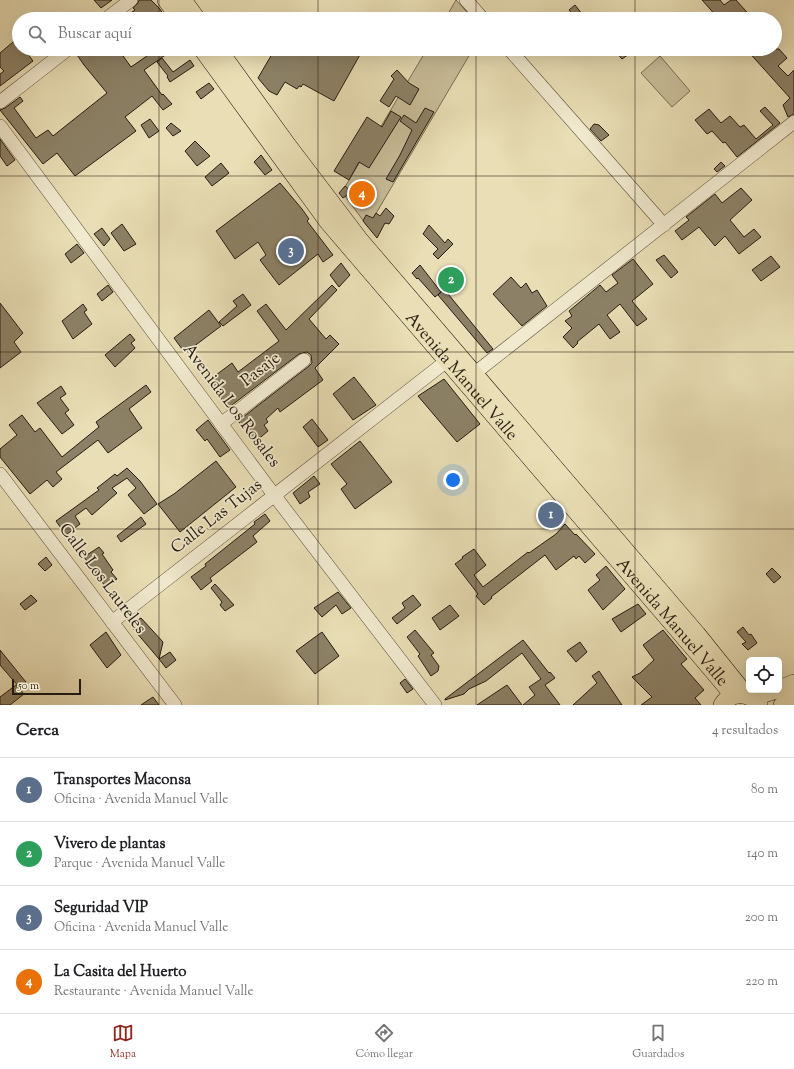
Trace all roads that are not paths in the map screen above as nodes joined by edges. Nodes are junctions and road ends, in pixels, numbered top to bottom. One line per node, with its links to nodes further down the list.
1 (131, 0): 5 (street)
2 (166, 0): 6 (main road)
3 (183, 0): 7 (main road)
4 (466, 0): 8 (street)
5 (115, 12)
6 (175, 12)
7 (192, 12)
8 (477, 12)
9 (59, 56): 13 (street)
10 (207, 56): 17 (main road, Avenida Manuel Valle)
11 (223, 56): 17 (main road, Avenida Manuel Valle)
12 (515, 56): 16 (street)
13 (0, 102)
14 (794, 122): 16 (street)
15 (0, 126): 20 (street, Avenida Los Rosales)
16 (664, 225): 19 (street)
17 (453, 357): 19 (main road, Avenida Manuel Valle); 22 (street, Calle Las Tujas); 24 (main road, Avenida Manuel Valle)
18 (304, 360): 20 (street, Pasaje)
19 (475, 373): 24 (main road, Avenida Manuel Valle)
20 (221, 424): 22 (street, Avenida Los Rosales)
21 (0, 474): 23 (street, Calle Los Laureles)
22 (274, 495): 23 (street, Calle Las Tujas); 31 (street, Avenida Los Rosales)
23 (112, 622): 30 (street, Calle Los Laureles)
24 (705, 653): 29 (main road, Avenida Manuel Valle)
25 (794, 683): 26 (main road)
26 (782, 688)
27 (767, 693): 29 (main road)
28 (794, 697): 32 (main road)
29 (742, 700)
30 (175, 705)
31 (435, 705)
32 (782, 705)

